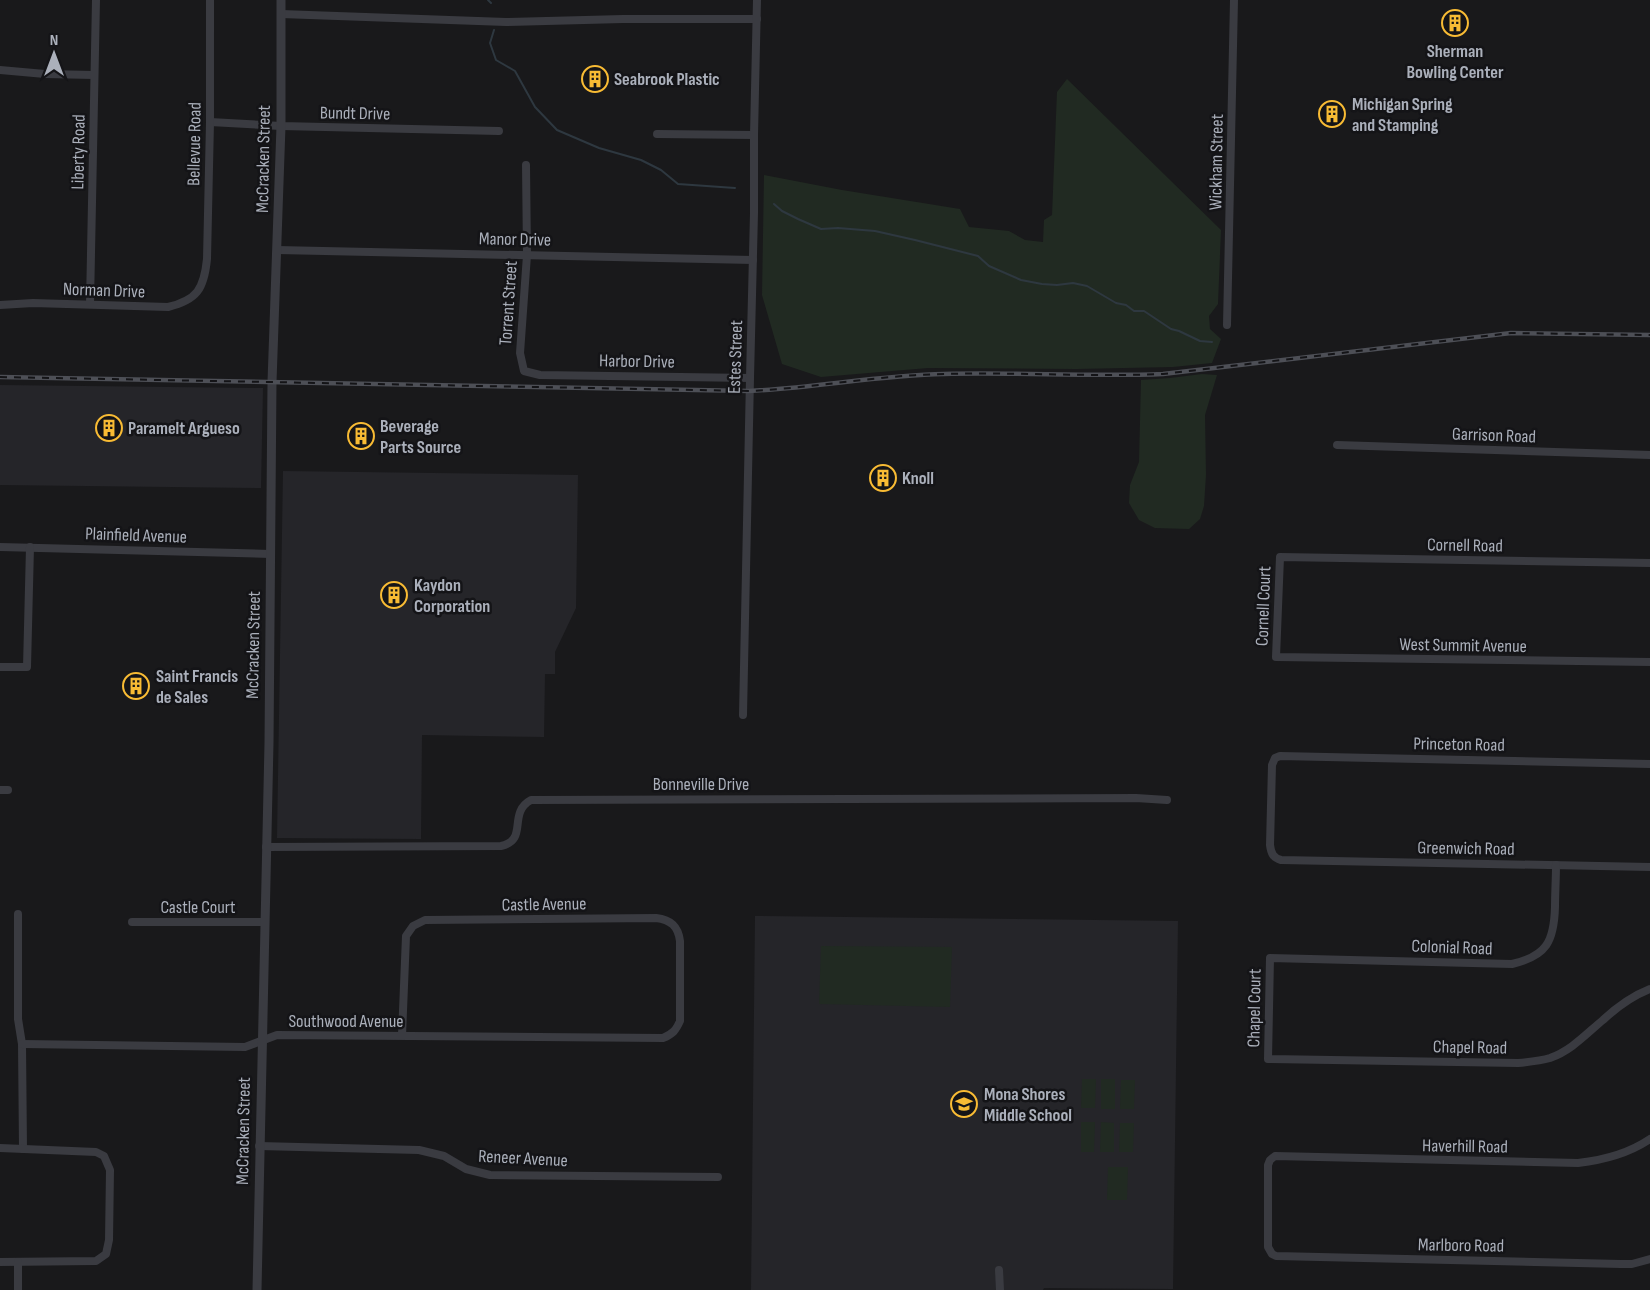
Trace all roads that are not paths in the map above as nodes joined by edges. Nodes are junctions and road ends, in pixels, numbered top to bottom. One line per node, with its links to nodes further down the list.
1 (96, 0): 9 (street, Liberty Road)
2 (210, 0): 10 (street, Bellevue Road)
3 (281, 0): 6 (street, McCracken Street)
4 (757, 0): 7 (street, Estes Street)
5 (1234, 0): 22 (street, Wickham Street)
6 (281, 14): 7 (street); 11 (street, McCracken Street)
7 (757, 19): 14 (street, Estes Street)
8 (0, 70): 9 (street)
9 (94, 75): 20 (street, Liberty Road)
10 (210, 122): 11 (street, Bundt Drive); 19 (street, Bellevue Road)
11 (281, 126): 12 (street, Bundt Drive); 16 (street, McCracken Street)
12 (499, 131)
13 (657, 134): 14 (street)
14 (754, 135): 18 (street, Estes Street)
15 (526, 165): 17 (street, Torrent Street)
16 (277, 250): 17 (street, Manor Drive); 29 (street, McCracken Street)
17 (527, 255): 18 (street, Manor Drive); 23 (street, Torrent Street)
18 (753, 260): 24 (street, Estes Street)
19 (200, 288): 20 (street, Norman Drive)
20 (90, 304): 21 (street, Norman Drive)
21 (0, 305)
22 (1227, 325)
23 (524, 371): 24 (street, Harbor Drive)
24 (750, 378): 35 (street, Estes Street)
25 (1337, 445): 26 (street, Garrison Road)
26 (1650, 455)
27 (0, 547): 28 (street, Plainfield Avenue)
28 (30, 548): 29 (street, Plainfield Avenue); 34 (street)
29 (272, 554): 38 (street, McCracken Street)
30 (1280, 556): 31 (street, Cornell Road); 32 (street, Cornell Court)
31 (1650, 563)
32 (1276, 657): 33 (street, West Summit Avenue)
33 (1650, 662)
34 (0, 667)
35 (743, 715)
36 (1650, 764): 39 (street, Princeton Road)
37 (1167, 800): 38 (street, Bonneville Drive)
38 (266, 847): 44 (street, McCracken Street)
39 (1281, 860): 40 (street, Greenwich Road)
40 (1556, 865): 41 (street, Greenwich Road); 45 (street, Colonial Road)
41 (1650, 867)
42 (18, 914): 50 (street)
43 (132, 922): 44 (street, Castle Court)
44 (264, 922): 49 (street, McCracken Street)
45 (1270, 958): 51 (street, Chapel Court)
46 (1650, 989): 51 (street, Chapel Road)
47 (672, 1035): 48 (street, Southwood Avenue); 48 (street, Castle Avenue)
48 (402, 1036): 49 (street, Southwood Avenue)
49 (261, 1041): 50 (street, Southwood Avenue); 53 (street, McCracken Street)
50 (22, 1044): 55 (street)
51 (1268, 1059)
52 (1650, 1139): 57 (street, Haverhill Road)
53 (259, 1146): 56 (street, Reneer Avenue); 63 (street, McCracken Street)
54 (0, 1148): 55 (street)
55 (22, 1149): 60 (street)
56 (718, 1177)
57 (1272, 1254): 58 (street, Marlboro Road)
58 (1650, 1259)
59 (0, 1262): 60 (street)
60 (18, 1262): 62 (street)
61 (999, 1270): 65 (street)
62 (18, 1290)
63 (256, 1290): 64 (street)
64 (262, 1290)
65 (1000, 1290)

